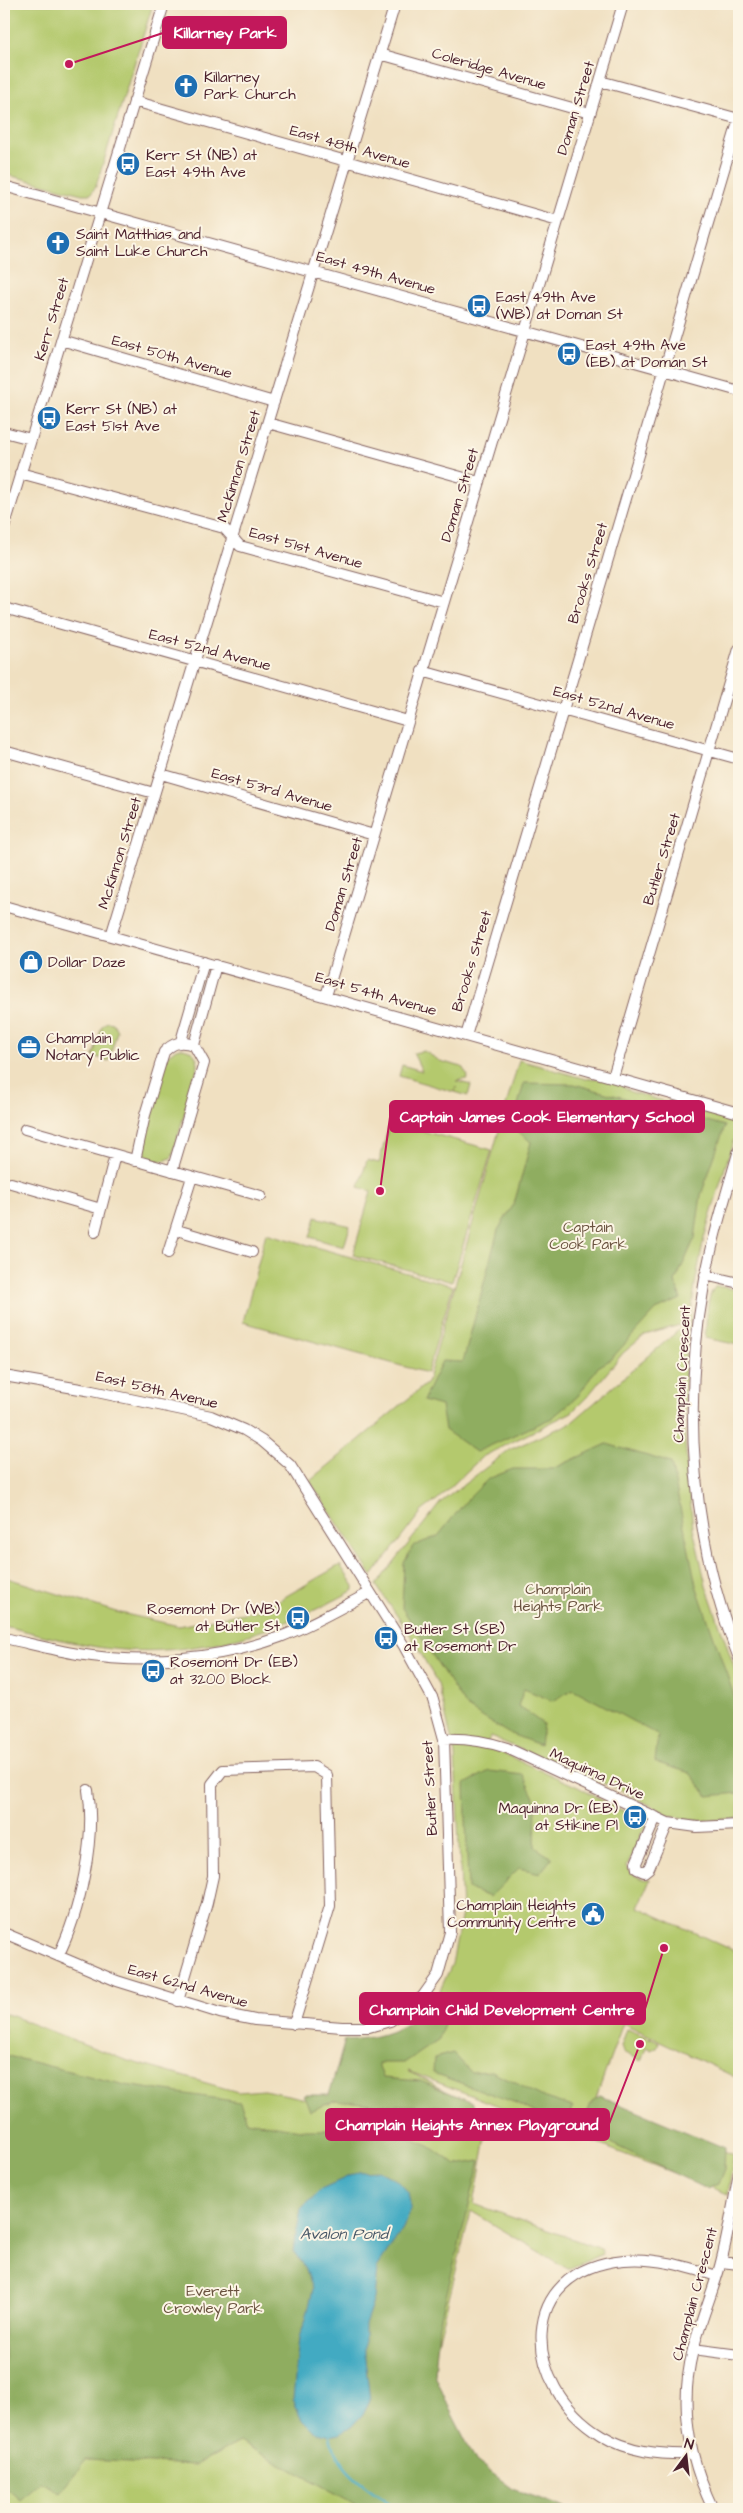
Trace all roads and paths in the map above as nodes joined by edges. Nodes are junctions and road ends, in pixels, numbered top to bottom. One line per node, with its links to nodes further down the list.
1 (164, 4): 6 (street, Kerr Street)
2 (395, 4): 4 (street, McKinnon Street)
3 (623, 4): 5 (street, Doman Street)
4 (380, 54): 7 (street, Coleridge Avenue); 9 (street, McKinnon Street)
5 (600, 81): 7 (street, Doman Street); 8 (street)
6 (134, 101): 9 (street, East 48th Avenue); 11 (street, Kerr Street)
7 (590, 113): 12 (street, Doman Street)
8 (739, 119): 16 (street, Brooks Street)
9 (347, 162): 12 (street, East 48th Avenue); 13 (street, McKinnon Street)
10 (4, 186): 11 (street, East 49th Avenue)
11 (101, 212): 13 (street, East 49th Avenue); 15 (street, Kerr Street)
12 (558, 221): 14 (street, Doman Street)
13 (314, 271): 14 (street, East 49th Avenue); 18 (street, McKinnon Street)
14 (525, 330): 16 (street, East 49th Avenue); 23 (street, Doman Street)
15 (61, 340): 18 (street, East 50th Avenue); 21 (street, Kerr Street)
16 (664, 370): 17 (street, East 49th Avenue); 31 (street, Brooks Street)
17 (739, 391)
18 (274, 402): 19 (street, McKinnon Street)
19 (268, 423): 23 (street); 25 (street, McKinnon Street)
20 (4, 432): 21 (street)
21 (31, 440): 22 (street, Kerr Street)
22 (20, 473): 24 (street, Kerr Street); 25 (street, East 51st Avenue)
23 (479, 482): 26 (street, Doman Street)
24 (4, 528)
25 (233, 538): 26 (street, East 51st Avenue); 29 (street, McKinnon Street)
26 (444, 602): 30 (street, Doman Street)
27 (4, 608): 29 (street, East 52nd Avenue)
28 (739, 649): 34 (street, Butler Street)
29 (196, 662): 32 (street, East 52nd Avenue); 36 (street, McKinnon Street)
30 (422, 671): 31 (street, East 52nd Avenue); 32 (street, Doman Street)
31 (562, 710): 34 (street, East 52nd Avenue); 44 (street, Brooks Street)
32 (408, 721): 38 (street, Doman Street)
33 (4, 751): 37 (street)
34 (710, 751): 35 (street, East 52nd Avenue); 47 (street, Butler Street)
35 (739, 759)
36 (161, 774): 37 (street, McKinnon Street); 38 (street, East 53rd Avenue)
37 (154, 793): 40 (street, McKinnon Street)
38 (374, 835): 43 (street, Doman Street)
39 (4, 906): 40 (street, East 54th Avenue)
40 (111, 936): 41 (street, East 54th Avenue)
41 (204, 962): 42 (street, East 54th Avenue); 45 (street)
42 (216, 965): 43 (street, East 54th Avenue); 46 (street)
43 (326, 996): 44 (street, East 54th Avenue)
44 (466, 1036): 47 (street, East 54th Avenue)
45 (182, 1041): 46 (street); 52 (street)
46 (194, 1044): 53 (street)
47 (613, 1077): 48 (street, East 54th Avenue)
48 (739, 1113)
49 (25, 1130): 51 (street)
50 (739, 1150): 62 (street, Champlain Crescent)
51 (115, 1155): 52 (street); 57 (street)
52 (135, 1161): 53 (street)
53 (172, 1171): 54 (street)
54 (192, 1177): 56 (street); 58 (street)
55 (11, 1183): 57 (street)
56 (261, 1196)
57 (101, 1209): 59 (street)
58 (177, 1230): 60 (street); 61 (street)
59 (95, 1232)
60 (252, 1252)
61 (168, 1253)
62 (706, 1275): 63 (street); 67 (street, Champlain Crescent)
63 (739, 1283)
64 (4, 1376): 65 (street, East 58th Avenue)
65 (369, 1593): 66 (street); 69 (street, Butler Street)
66 (4, 1638)
67 (737, 1647): 68 (street, Champlain Crescent)
68 (739, 1658)
69 (444, 1739): 71 (street, Maquinna Drive); 76 (street, Butler Street)
70 (88, 1790): 75 (street)
71 (656, 1817): 72 (street, Maquinna Drive); 72 (street)
72 (668, 1823): 73 (street, Maquinna Drive)
73 (739, 1825)
74 (4, 1933): 75 (street, East 62nd Avenue)
75 (58, 1956): 77 (street, East 62nd Avenue)
76 (423, 1996): 78 (street, East 62nd Avenue)
77 (178, 2001): 78 (street, East 62nd Avenue); 78 (street)
78 (294, 2024)
79 (739, 2173): 80 (street, Champlain Crescent)
80 (721, 2262): 81 (street); 82 (street, Champlain Crescent)
81 (739, 2264)
82 (717, 2276): 83 (street, Champlain Crescent); 85 (street)
83 (693, 2349): 84 (street); 85 (street, Champlain Crescent)
84 (739, 2355)
85 (692, 2454): 86 (street, Champlain Crescent)
86 (713, 2509)

